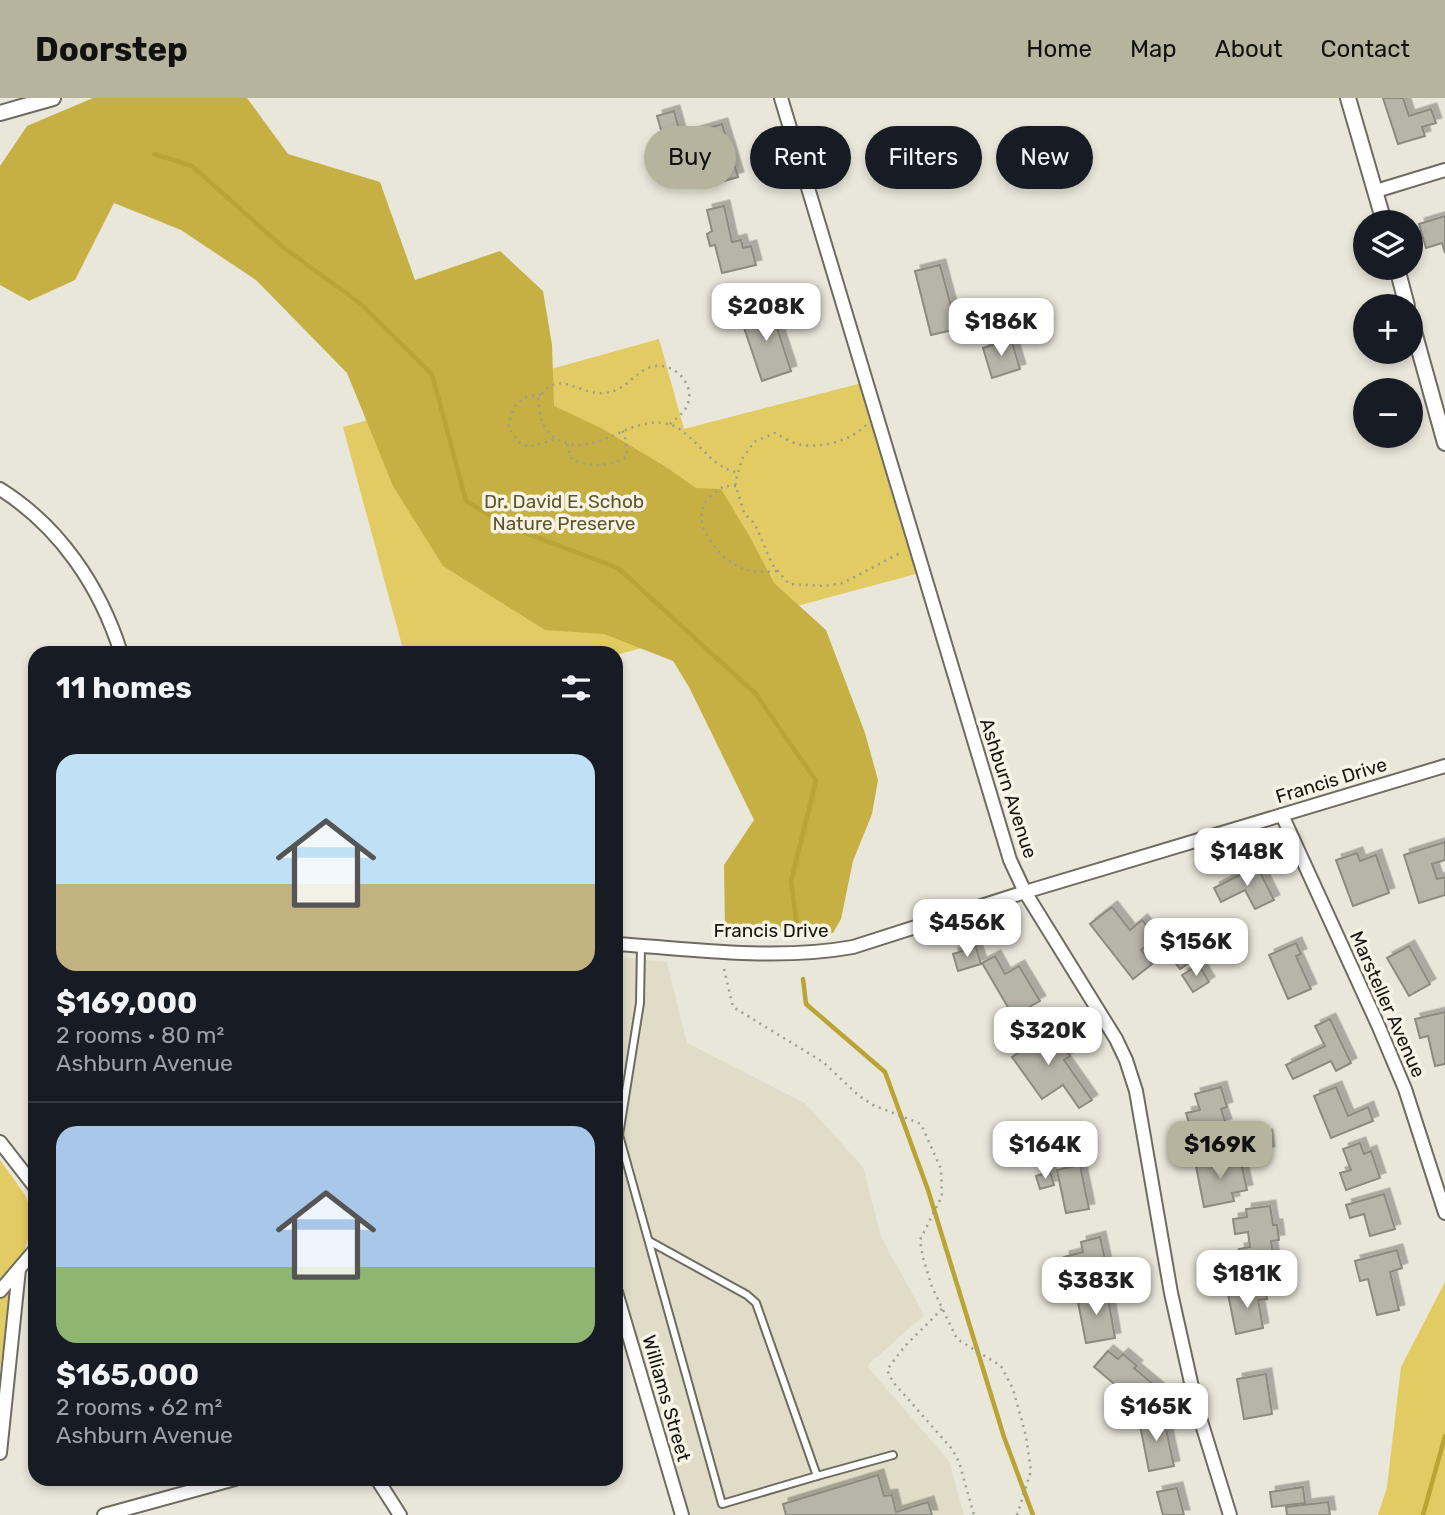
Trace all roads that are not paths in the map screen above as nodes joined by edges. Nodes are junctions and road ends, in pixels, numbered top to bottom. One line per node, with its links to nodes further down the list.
1 (52, 98): 4 (street)
2 (781, 98): 14 (street, Ashburn Avenue)
3 (1348, 98): 6 (street)
4 (0, 113)
5 (1445, 170): 6 (street)
6 (1376, 191): 7 (street)
7 (1381, 210)
8 (1423, 364): 9 (street)
9 (1444, 439)
10 (0, 489): 11 (street)
11 (118, 646)
12 (1445, 766): 13 (street, Francis Drive)
13 (1282, 815): 14 (street, Francis Drive); 21 (street, Marsteller Avenue)
14 (1025, 892): 16 (street, Francis Drive); 35 (street, Ashburn Avenue)
15 (623, 945): 16 (street, Francis Drive)
16 (641, 946): 17 (lane)
17 (623, 1110)
18 (0, 1142): 20 (street)
19 (623, 1149): 22 (lane)
20 (28, 1178)
21 (1445, 1213)
22 (649, 1241): 29 (lane); 29 (lane)
23 (28, 1258): 24 (street)
24 (19, 1269): 25 (street); 27 (street)
25 (0, 1291)
26 (623, 1316): 34 (street, Williams Street)
27 (0, 1453)
28 (893, 1455): 29 (lane)
29 (817, 1476)
30 (210, 1486): 32 (street)
31 (381, 1486): 33 (street)
32 (104, 1515)
33 (400, 1515)
34 (682, 1515)
35 (1230, 1515)

